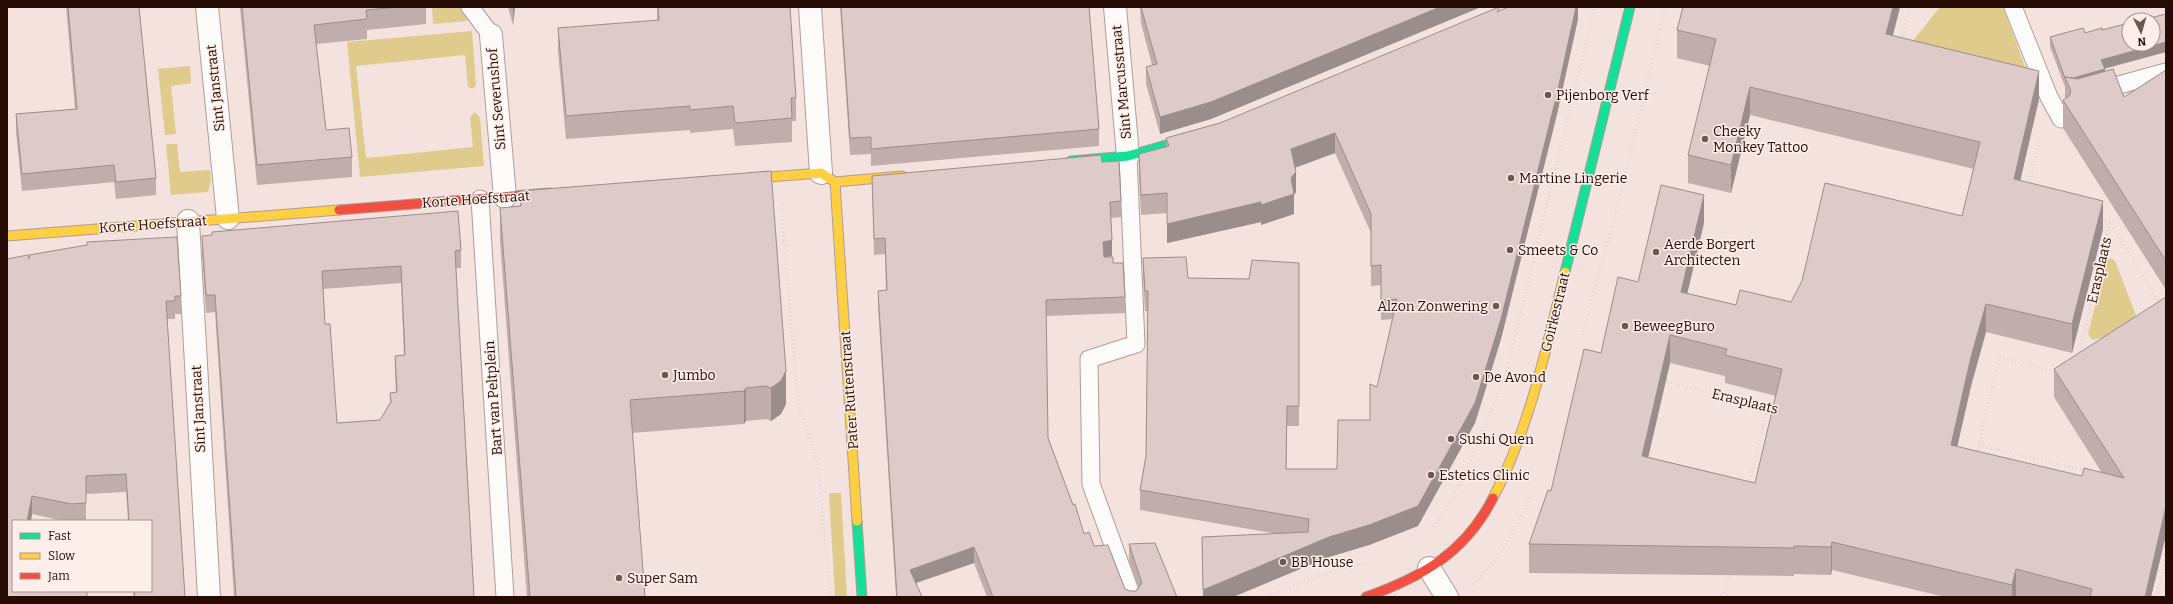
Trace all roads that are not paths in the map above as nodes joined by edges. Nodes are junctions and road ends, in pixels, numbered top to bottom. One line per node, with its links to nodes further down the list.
1 (207, 7): 20 (street, Sint Janstraat)
2 (470, 7): 7 (lane, Sint Severushof)
3 (810, 7): 15 (street, Pater Ruttenstraat)
4 (1115, 7): 12 (street, Sint Marcusstraat)
5 (1630, 7): 23 (street, Goirkestraat)
6 (2013, 7): 10 (lane)
7 (491, 35): 18 (street, Sint Severushof)
8 (2166, 72): 9 (lane)
9 (2082, 96)
10 (2061, 119)
11 (1201, 135): 12 (street)
12 (1128, 156): 13 (street); 27 (lane)
13 (1064, 162)
14 (914, 175): 15 (street)
15 (828, 178): 16 (street); 26 (street, Pater Ruttenstraat)
16 (732, 179)
17 (560, 193): 18 (street, Korte Hoefstraat)
18 (505, 197): 19 (street, Korte Hoefstraat)
19 (480, 198): 20 (street, Korte Hoefstraat); 25 (lane, Bart van Peltplein)
20 (228, 218): 21 (street, Korte Hoefstraat)
21 (188, 221): 22 (street, Korte Hoefstraat); 24 (street, Sint Janstraat)
22 (7, 236)
23 (1429, 568): 28 (street, Goirkestraat); 29 (street)
24 (209, 597)
25 (505, 597)
26 (862, 597)
27 (1132, 597)
28 (1366, 597)
29 (1447, 597)

